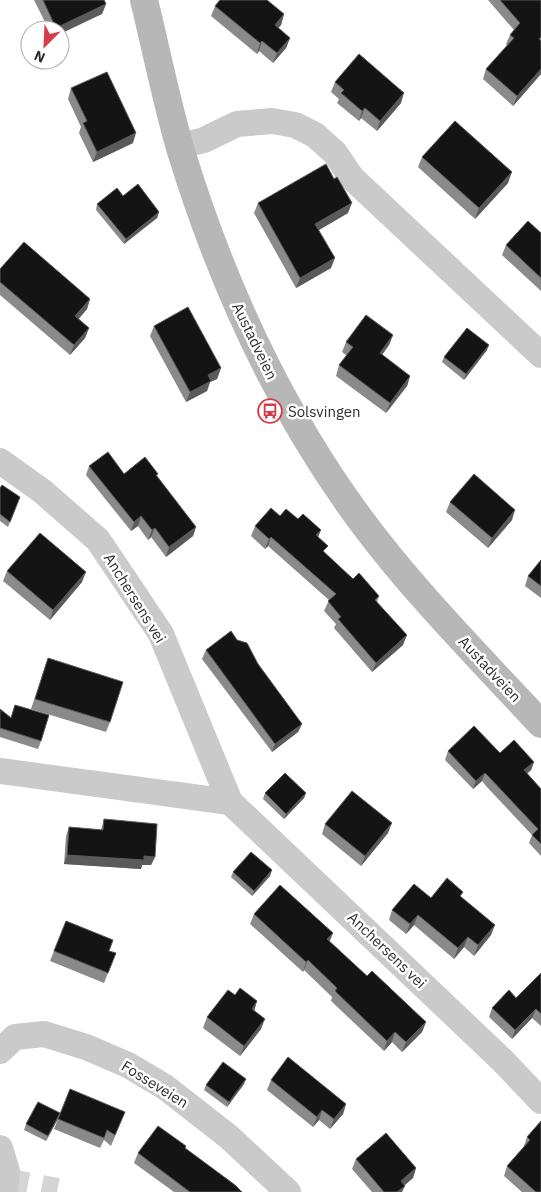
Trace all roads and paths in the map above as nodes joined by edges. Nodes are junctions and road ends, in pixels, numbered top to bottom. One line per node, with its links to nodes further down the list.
1 (144, 0): 2 (main road, Austadveien)
2 (180, 146): 3 (street); 5 (main road, Austadveien)
3 (541, 356)
4 (0, 461): 7 (street, Anchersens vei)
5 (541, 724)
6 (0, 770): 7 (street)
7 (230, 802): 9 (street, Anchersens vei)
8 (0, 1051): 12 (street, Fosseveien)
9 (541, 1101)
10 (0, 1148): 11 (street)
11 (5, 1192)
12 (288, 1192)

